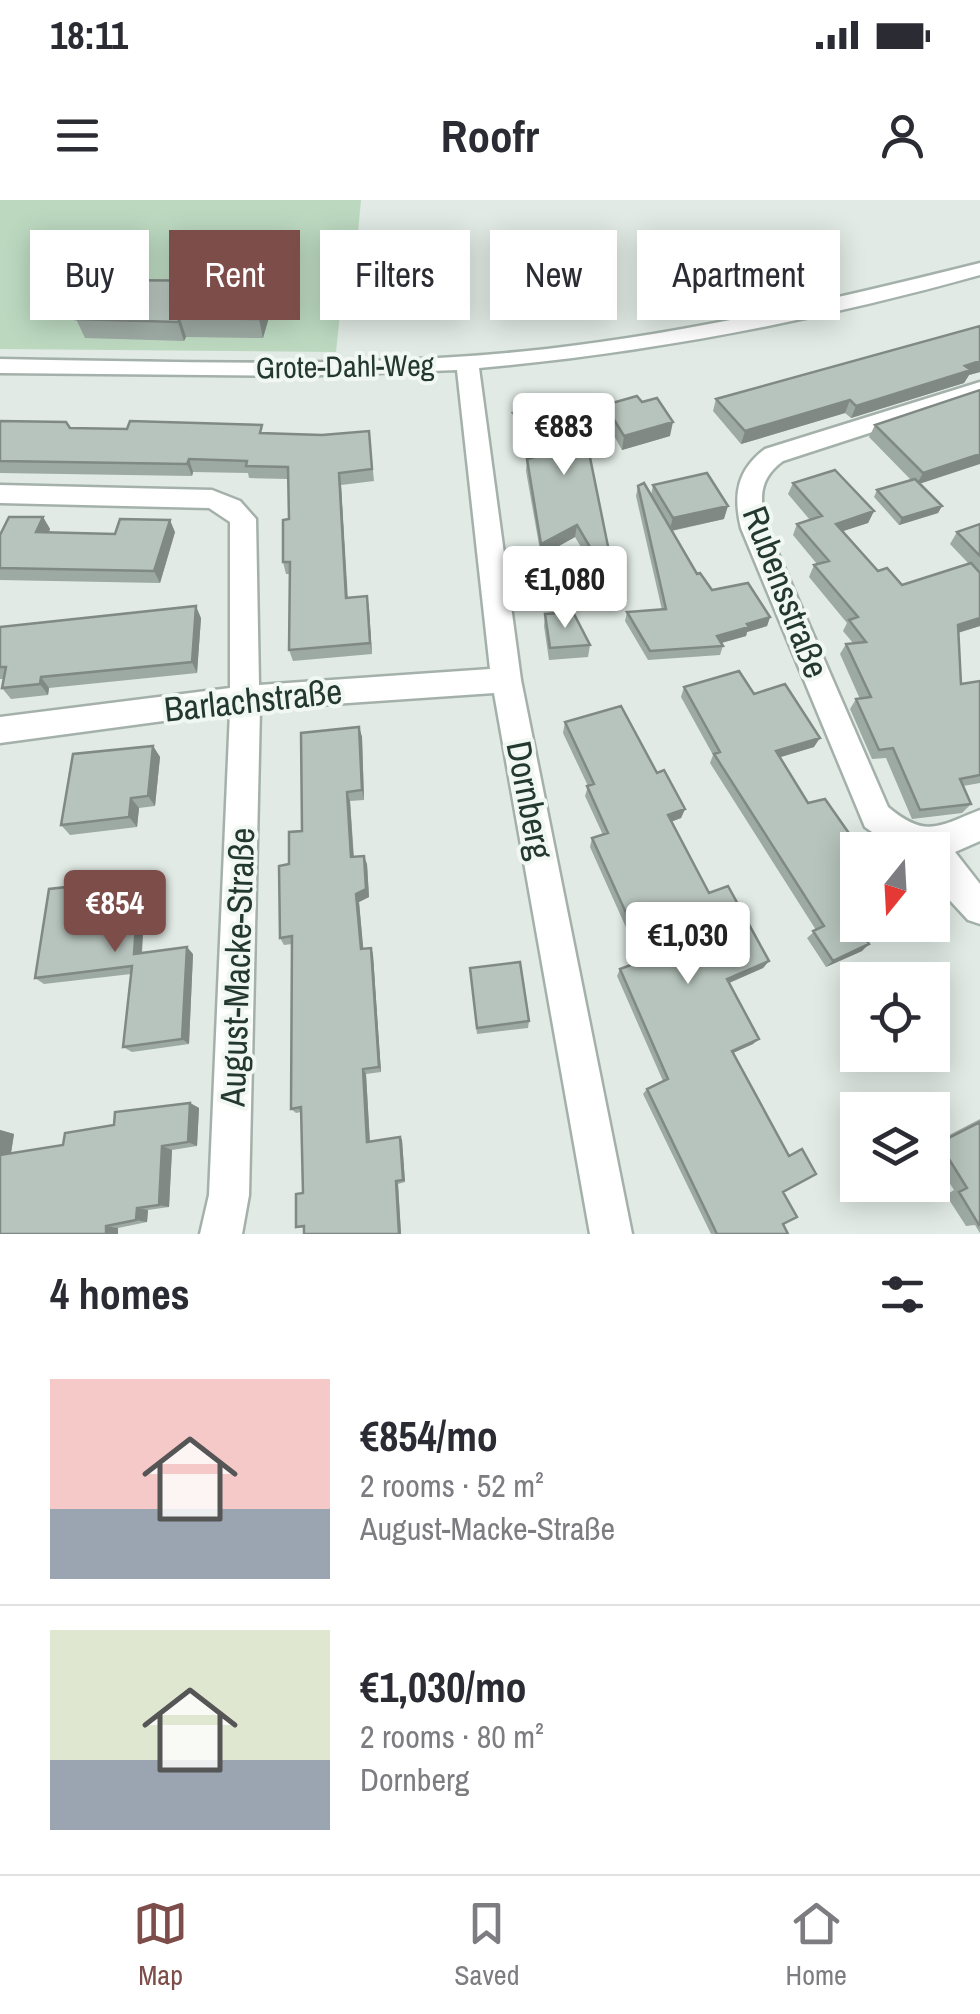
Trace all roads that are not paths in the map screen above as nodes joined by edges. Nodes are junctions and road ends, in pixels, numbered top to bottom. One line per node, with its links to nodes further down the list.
1 (980, 269): 2 (street, Grote-Dahl-Weg)
2 (466, 362): 3 (street, Grote-Dahl-Weg); 6 (street, Dornberg)
3 (0, 366)
4 (980, 389): 10 (street, Rubensstraße)
5 (0, 494): 7 (street, August-Macke-Straße)
6 (506, 680): 7 (street, Barlachstraße); 15 (street, Dornberg)
7 (245, 698): 8 (street, Barlachstraße); 14 (street, August-Macke-Straße)
8 (0, 730)
9 (980, 825): 11 (street)
10 (894, 832)
11 (950, 838)
12 (950, 875): 13 (street)
13 (980, 908)
14 (221, 1234)
15 (611, 1234)

